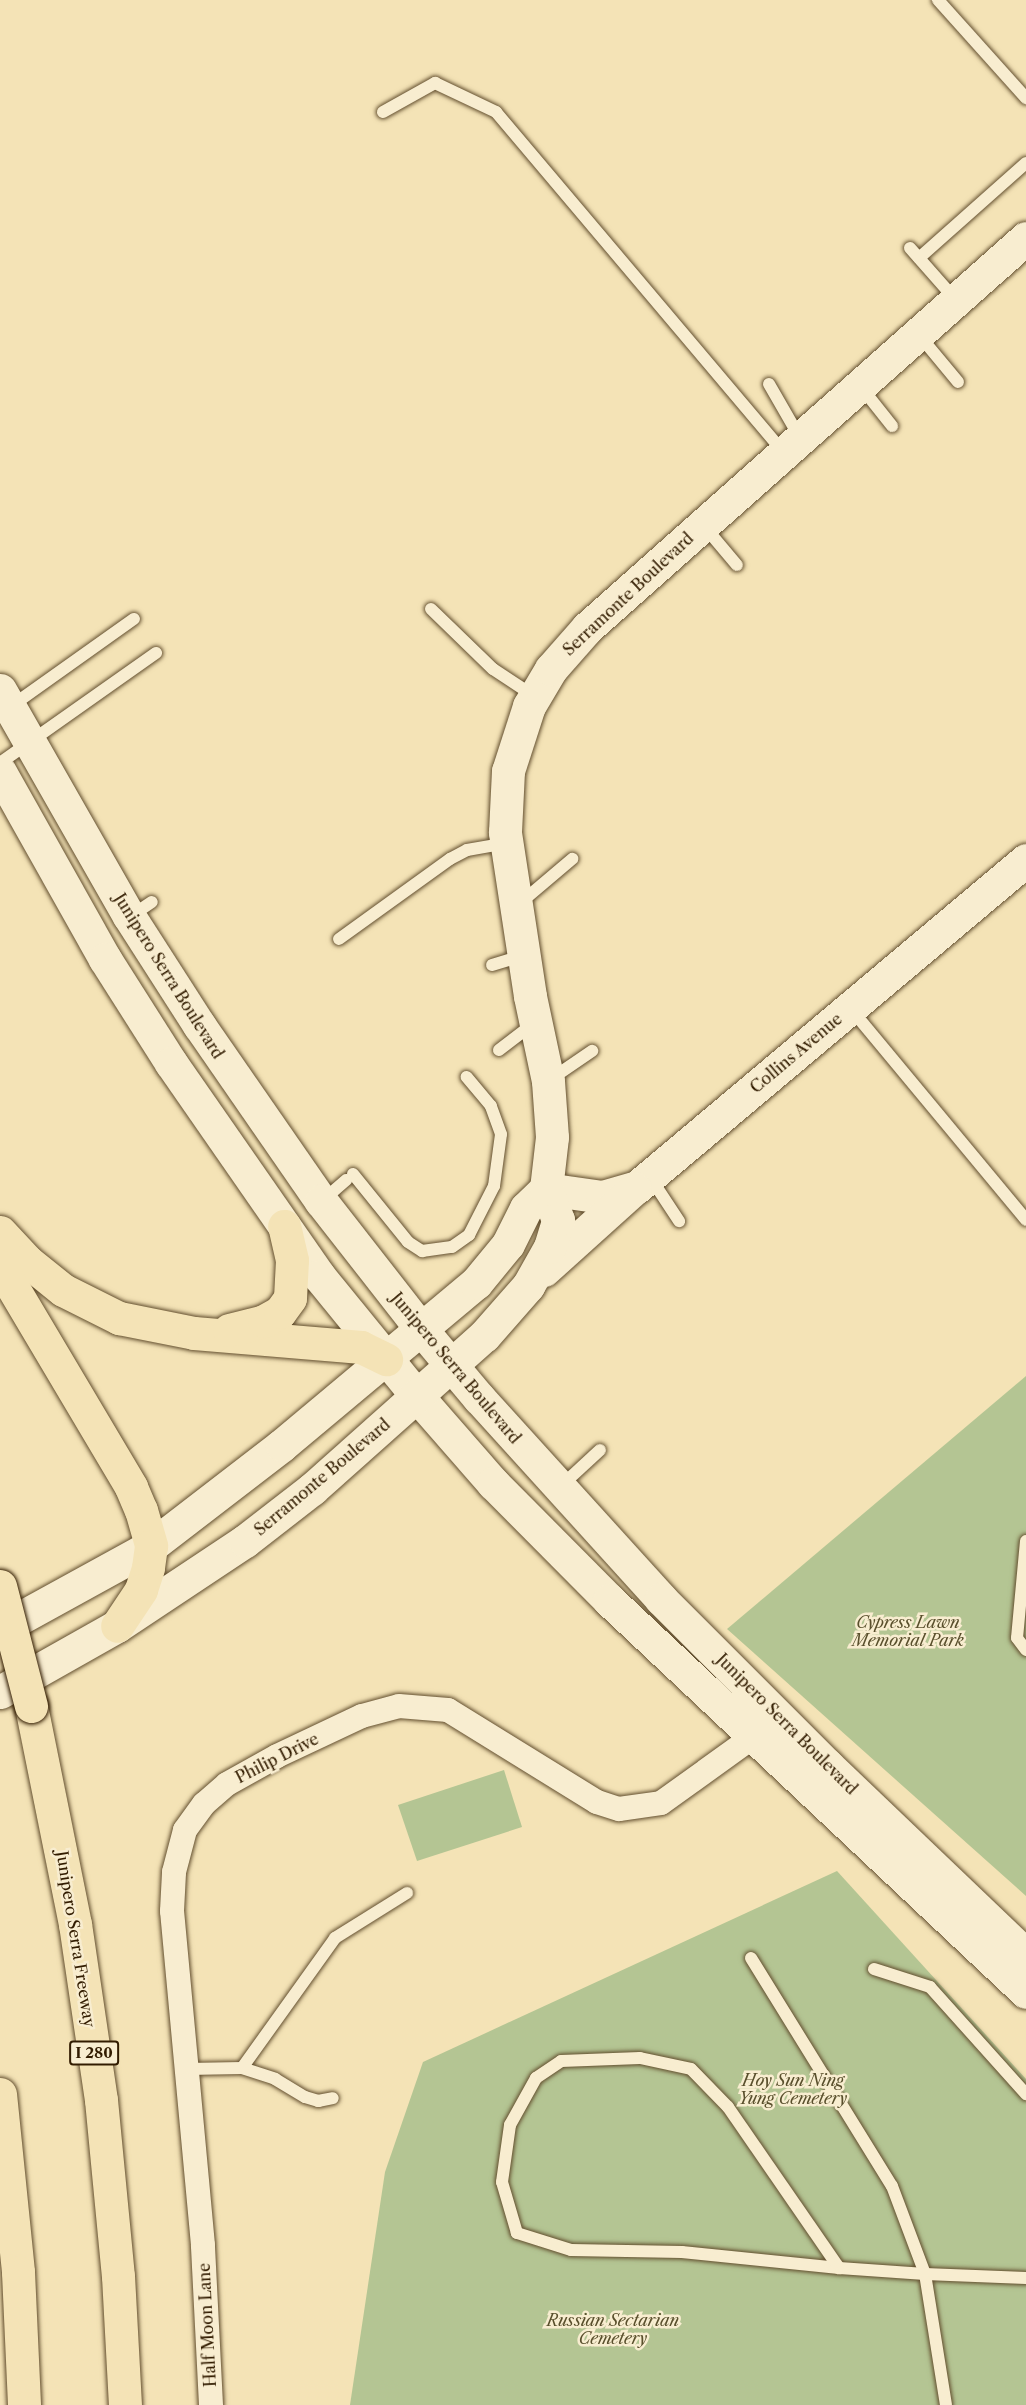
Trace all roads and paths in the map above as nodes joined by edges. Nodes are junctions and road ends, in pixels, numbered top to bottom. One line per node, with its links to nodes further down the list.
1 (938, 0): 2 (lane)
2 (1026, 98)
3 (383, 112): 14 (lane)
4 (1026, 163): 7 (lane)
5 (1026, 238): 8 (main road, Serramonte Boulevard)
6 (910, 248): 7 (lane)
7 (919, 258): 8 (lane)
8 (956, 300): 9 (main road, Serramonte Boulevard)
9 (918, 334): 10 (lane); 12 (main road, Serramonte Boulevard)
10 (958, 382)
11 (769, 384): 14 (lane)
12 (860, 386): 13 (lane); 14 (main road, Serramonte Boulevard)
13 (892, 426)
14 (792, 446): 15 (main road, Serramonte Boulevard)
15 (703, 525): 16 (lane); 20 (main road, Serramonte Boulevard)
16 (737, 566)
17 (431, 609): 20 (lane)
18 (134, 620): 21 (lane)
19 (156, 653): 22 (lane)
20 (534, 696): 25 (main road, Serramonte Boulevard)
21 (3, 704): 22 (main road, Junipero Serra Boulevard)
22 (30, 742): 23 (lane); 40 (main road, Junipero Serra Boulevard)
23 (0, 763)
24 (0, 772): 43 (main road, Junipero Serra Boulevard)
25 (506, 843): 28 (main road, Serramonte Boulevard); 29 (lane)
26 (572, 859): 28 (lane)
27 (1026, 860): 32 (main road, Collins Avenue)
28 (516, 907): 30 (main road, Serramonte Boulevard)
29 (339, 939)
30 (524, 956): 31 (lane); 33 (main road, Serramonte Boulevard)
31 (492, 965)
32 (850, 1008): 38 (main road, Collins Avenue); 41 (lane)
33 (535, 1022): 34 (lane); 37 (main road, Serramonte Boulevard)
34 (499, 1050)
35 (592, 1051): 37 (lane)
36 (467, 1077): 40 (lane)
37 (548, 1081): 39 (main road, Serramonte Boulevard)
38 (643, 1181): 39 (main road, Collins Avenue); 42 (lane); 46 (main road)
39 (546, 1189): 46 (main road, Serramonte Boulevard); 47 (main road)
40 (321, 1201): 47 (main road, Junipero Serra Boulevard)
41 (1026, 1220)
42 (679, 1221)
43 (284, 1226): 48 (highway); 49 (main road, Junipero Serra Boulevard)
44 (0, 1232): 48 (highway)
45 (0, 1266): 55 (highway)
46 (528, 1286): 50 (main road, Serramonte Boulevard)
47 (421, 1329): 49 (main road); 50 (main road, Junipero Serra Boulevard)
48 (175, 1331): 49 (highway)
49 (386, 1359): 51 (main road, Junipero Serra Boulevard); 55 (main road)
50 (451, 1366): 51 (main road, Serramonte Boulevard); 53 (main road, Junipero Serra Boulevard)
51 (417, 1396): 57 (main road, Serramonte Boulevard); 61 (main road, Junipero Serra Boulevard)
52 (600, 1450): 53 (lane)
53 (560, 1487): 63 (main road, Junipero Serra Boulevard)
54 (1026, 1541): 59 (lane)
55 (151, 1546): 57 (highway); 58 (main road)
56 (0, 1586): 77 (highway, Junipero Serra Freeway / I 280, bridge)
57 (117, 1626): 60 (main road, Serramonte Boulevard)
58 (0, 1629)
59 (1026, 1650)
60 (0, 1692)
61 (753, 1737): 66 (main road, Junipero Serra Boulevard); 68 (street, Philip Drive)
62 (407, 1893): 67 (lane)
63 (1026, 1955)
64 (751, 1958): 74 (lane)
65 (874, 1969): 70 (lane)
66 (1026, 1992)
67 (242, 2068): 68 (lane); 71 (lane)
68 (187, 2069): 72 (street, Philip Drive)
69 (0, 2094): 76 (highway)
70 (1026, 2094)
71 (333, 2098)
72 (203, 2245): 78 (street, Half Moon Lane)
73 (838, 2268): 73 (lane); 74 (lane)
74 (925, 2274): 75 (lane); 79 (lane)
75 (1026, 2278)
76 (24, 2405)
77 (125, 2405)
78 (211, 2405)
79 (946, 2405)

